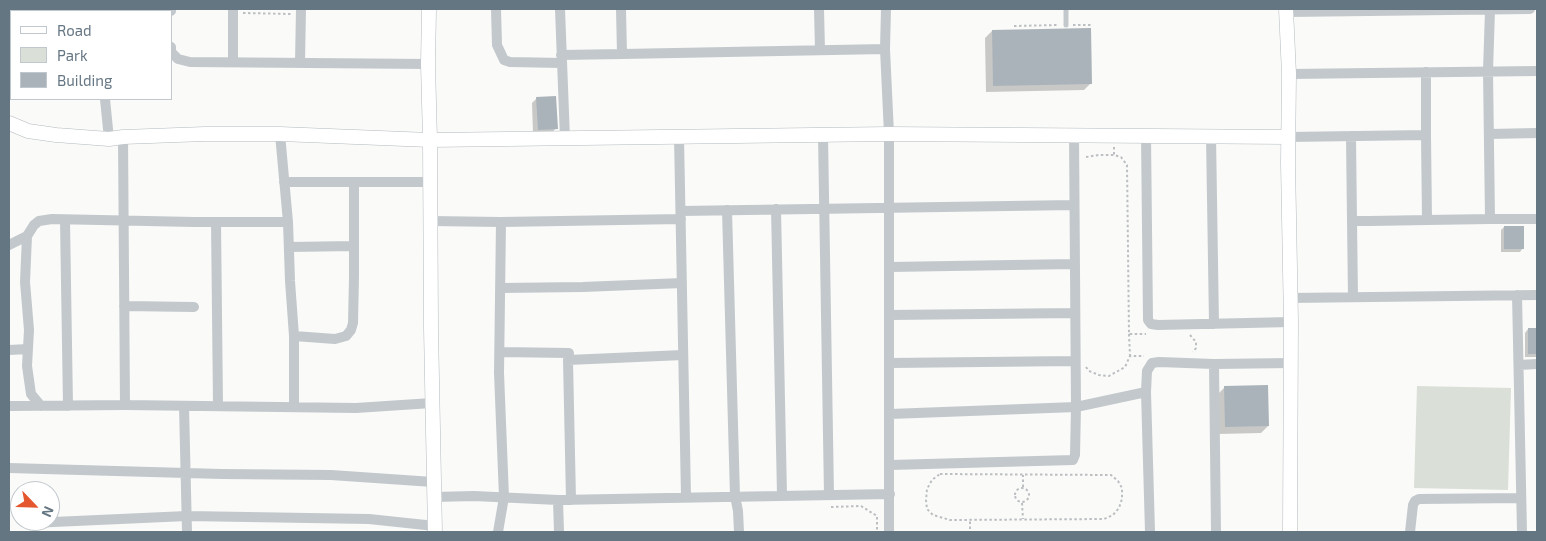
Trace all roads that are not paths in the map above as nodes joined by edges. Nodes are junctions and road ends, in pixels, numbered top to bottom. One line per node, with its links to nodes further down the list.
1 (233, 9): 19 (street)
2 (301, 9): 20 (street)
3 (429, 9): 21 (street)
4 (496, 9): 18 (street)
5 (560, 9): 18 (street)
6 (621, 9): 17 (street)
7 (819, 9): 15 (street)
8 (886, 9): 14 (street)
9 (1066, 9): 13 (lane)
10 (1530, 9): 12 (street)
11 (1286, 10): 12 (street); 25 (street)
12 (1490, 10): 24 (street)
13 (1066, 25)
14 (885, 49): 15 (street); 30 (street)
15 (820, 50): 17 (street)
16 (172, 53): 19 (street)
17 (622, 54): 18 (street)
18 (562, 59): 41 (street)
19 (233, 61): 20 (street)
20 (300, 62): 21 (street)
21 (428, 64): 42 (street)
22 (1537, 71): 24 (street)
23 (1426, 72): 24 (street); 25 (street); 35 (street)
24 (1488, 72): 32 (street)
25 (1289, 74): 39 (street)
26 (105, 100): 40 (street)
27 (9, 124): 40 (street)
28 (1537, 133): 32 (street)
29 (280, 134): 40 (street); 42 (street); 43 (street)
30 (889, 134): 31 (street); 33 (street); 48 (street)
31 (1074, 134): 34 (street); 46 (street)
32 (1489, 134): 55 (street)
33 (823, 135): 38 (street); 47 (street)
34 (1146, 135): 36 (street); 79 (street)
35 (1426, 135): 37 (street); 54 (street)
36 (1211, 136): 39 (street); 79 (street)
37 (1351, 136): 39 (street); 58 (street)
38 (679, 137): 41 (street); 51 (street)
39 (1288, 137): 73 (street)
40 (116, 138): 56 (street)
41 (564, 139): 42 (street)
42 (430, 140): 45 (street)
43 (284, 182): 44 (street); 60 (street)
44 (354, 182): 45 (street); 64 (street)
45 (430, 182): 57 (street)
46 (1074, 205): 48 (street); 66 (street)
47 (824, 208): 48 (street); 49 (street); 108 (street)
48 (889, 208): 67 (street)
49 (776, 209): 50 (street); 110 (street)
50 (727, 210): 51 (street); 109 (street)
51 (681, 215): 61 (street); 68 (street)
52 (1537, 219): 55 (street)
53 (65, 220): 56 (street); 62 (street); 97 (street)
54 (1427, 220): 55 (street); 58 (street)
55 (1490, 220)
56 (123, 221): 59 (street); 74 (street)
57 (430, 221): 61 (street); 93 (street)
58 (1352, 221): 72 (street)
59 (216, 222): 60 (street); 99 (street)
60 (288, 222): 65 (street)
61 (500, 222): 69 (street)
62 (27, 236): 63 (street); 81 (street)
63 (9, 245)
64 (354, 246): 65 (street); 80 (street)
65 (289, 247): 80 (street)
66 (1074, 264): 67 (street); 76 (street)
67 (889, 267): 77 (street)
68 (682, 283): 69 (street); 84 (street)
69 (500, 288): 83 (street)
70 (1518, 295): 71 (street); 72 (street); 90 (street)
71 (1537, 295)
72 (1353, 297): 73 (street)
73 (1290, 298): 78 (street)
74 (124, 306): 75 (street); 94 (street)
75 (194, 307)
76 (1075, 313): 77 (street); 86 (street)
77 (889, 315): 88 (street)
78 (1291, 322): 79 (street); 87 (street)
79 (1214, 324)
80 (294, 336): 100 (street)
81 (28, 349): 82 (street); 96 (street)
82 (9, 350)
83 (500, 352): 85 (street); 112 (street)
84 (683, 355): 85 (street); 113 (street)
85 (568, 360): 116 (street)
86 (1079, 362): 88 (street); 101 (street)
87 (1290, 363): 89 (street); 127 (street)
88 (890, 364): 102 (street)
89 (1214, 364): 92 (street); 126 (street)
90 (1519, 364): 91 (street); 114 (street)
91 (1537, 364)
92 (1146, 392): 101 (street); 125 (street)
93 (432, 403): 100 (street); 106 (street)
94 (125, 405): 97 (street); 98 (street)
95 (9, 406): 96 (street)
96 (41, 406): 97 (street)
97 (68, 406)
98 (184, 406): 99 (street); 105 (street)
99 (218, 406): 100 (street)
100 (294, 407)
101 (1076, 407): 102 (street); 103 (street)
102 (890, 414): 103 (street)
103 (890, 465): 107 (street)
104 (9, 468): 105 (street)
105 (186, 472): 106 (street); 117 (street)
106 (433, 482): 111 (street)
107 (890, 494): 108 (street); 124 (street)
108 (830, 495): 110 (street)
109 (735, 496): 110 (street); 113 (street); 123 (street)
110 (782, 496)
111 (434, 497): 112 (street); 119 (street)
112 (504, 497): 115 (street); 121 (street)
113 (686, 498): 116 (street)
114 (1521, 498): 128 (street); 129 (street)
115 (558, 500): 116 (street); 122 (street)
116 (571, 500)
117 (187, 516): 118 (street); 119 (street); 120 (street)
118 (60, 522)
119 (435, 529)
120 (187, 532)
121 (498, 532)
122 (559, 532)
123 (739, 532)
124 (889, 532)
125 (1150, 532)
126 (1216, 532)
127 (1290, 532)
128 (1410, 532)
129 (1522, 532)

